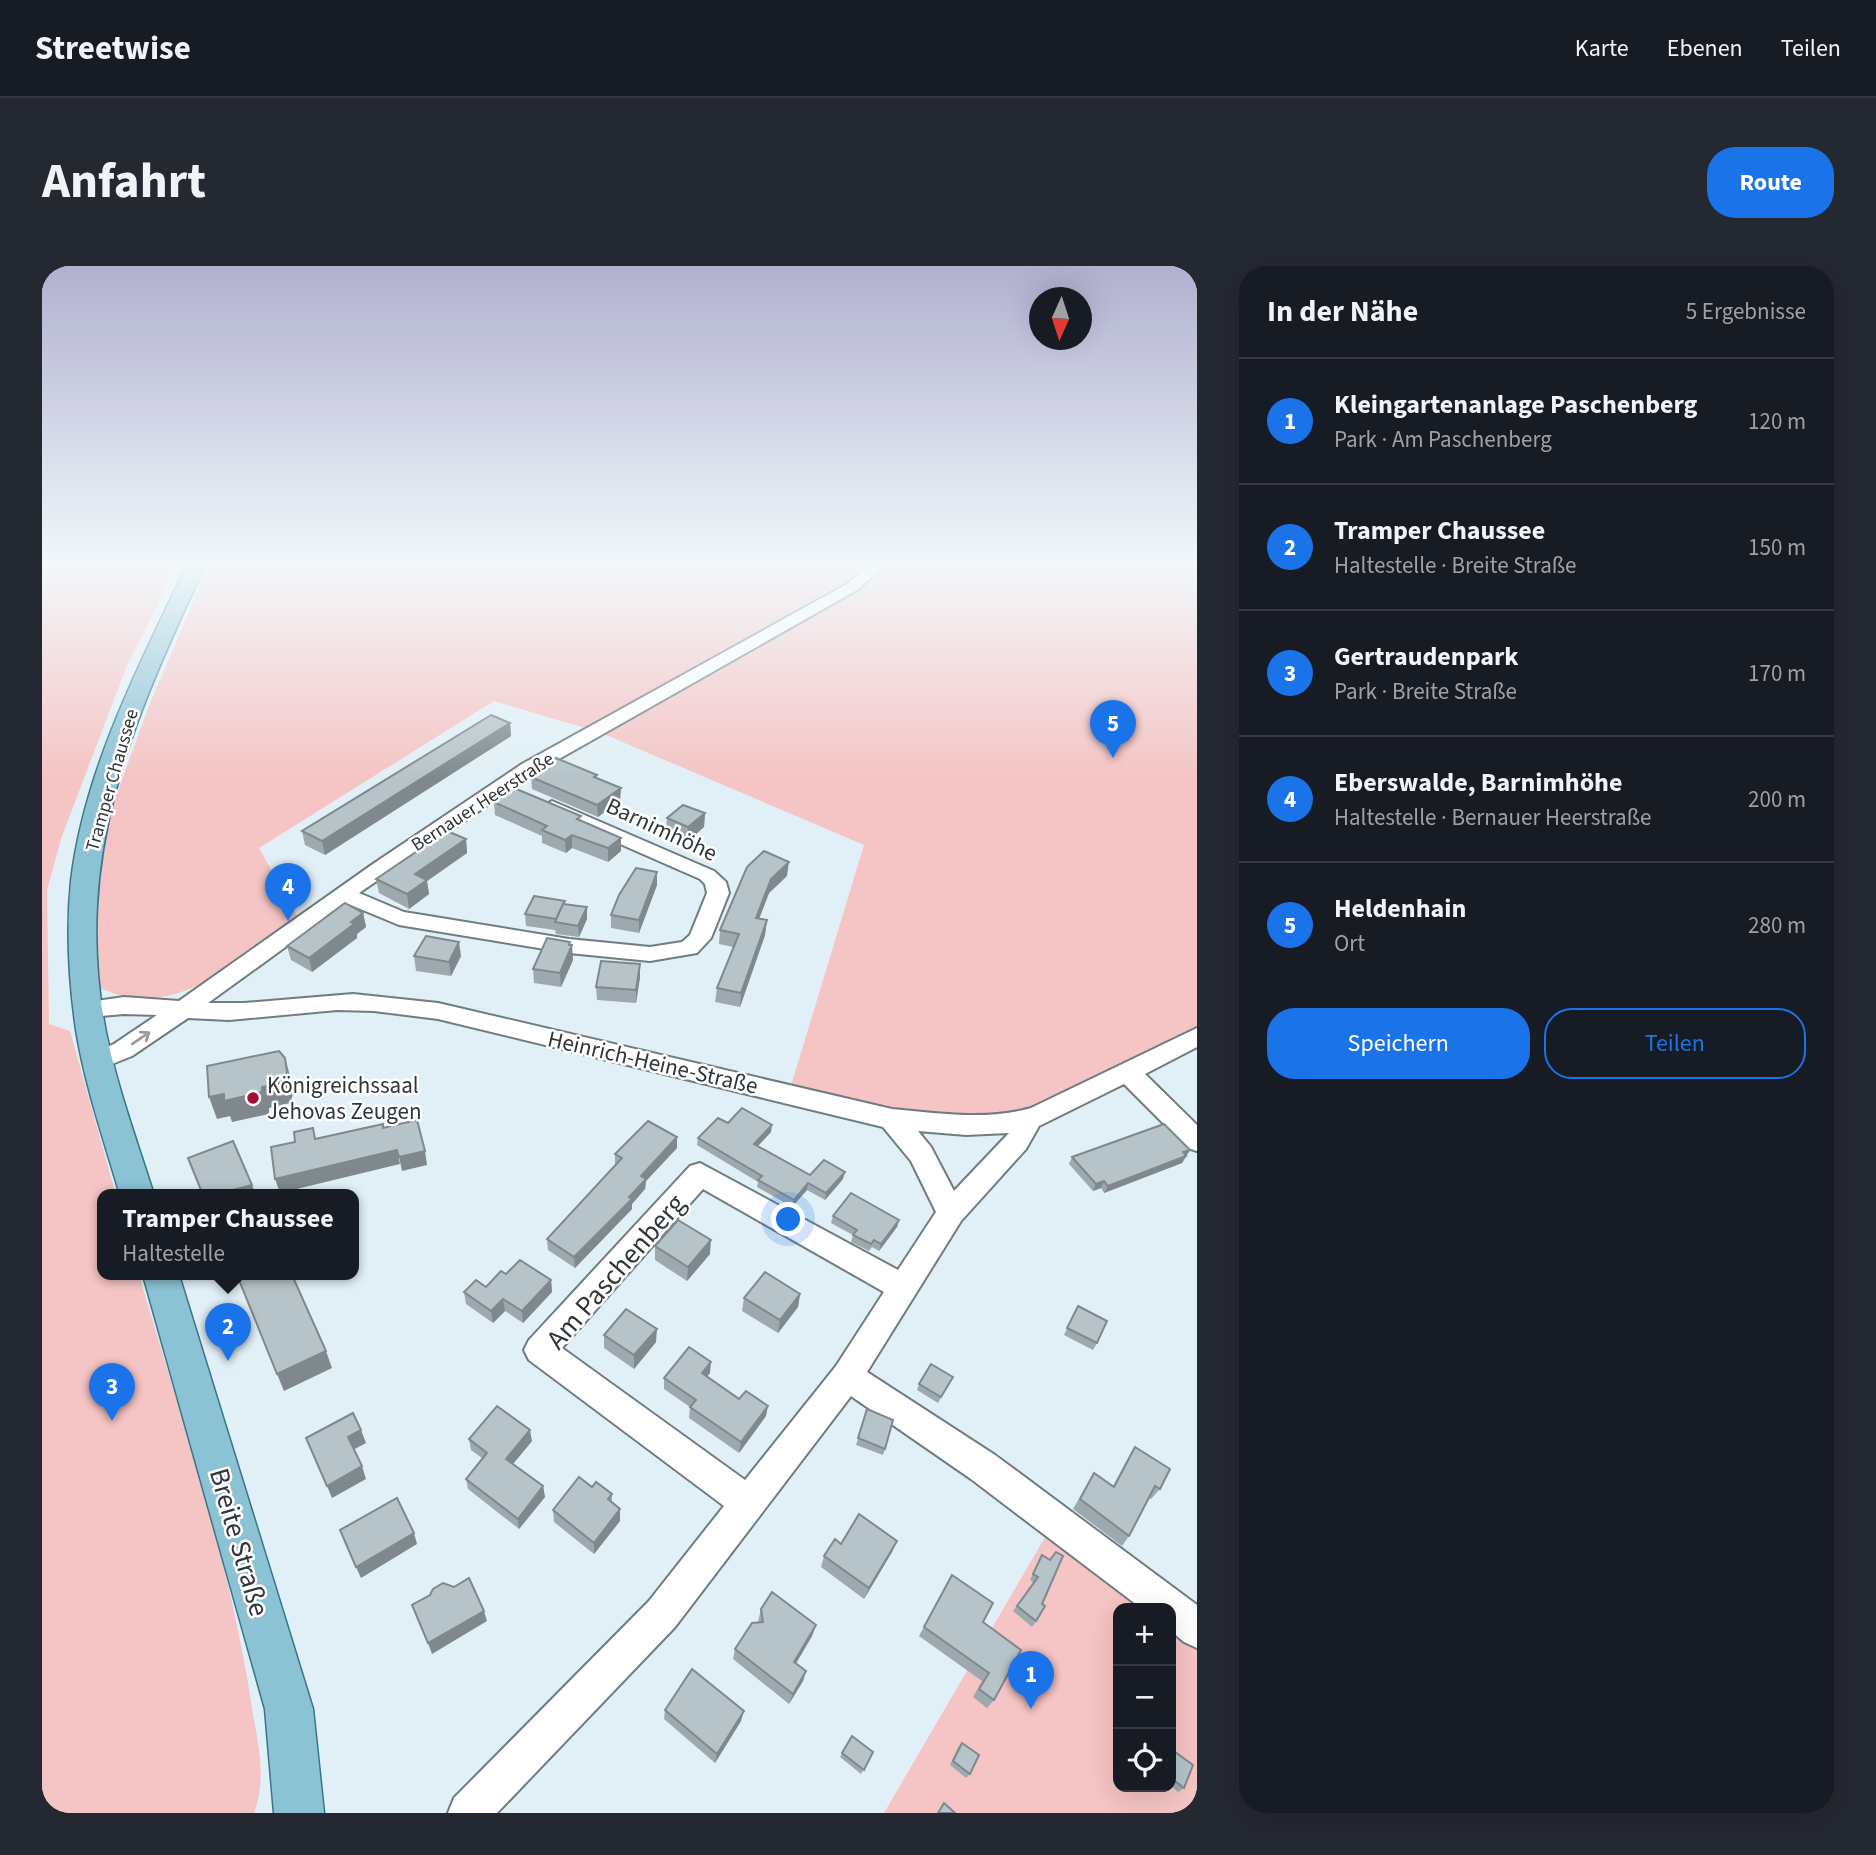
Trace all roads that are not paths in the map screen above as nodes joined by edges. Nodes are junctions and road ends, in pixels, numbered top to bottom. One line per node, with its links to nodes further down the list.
1 (164, 635): 5 (main road, Tramper Chaussee)
2 (766, 635): 3 (street, Bernauer Heerstraße)
3 (503, 786): 4 (street, Bernauer Heerstraße); 4 (street, Barnimhöhe)
4 (344, 894): 6 (street, Bernauer Heerstraße)
5 (90, 1009): 6 (street, Heinrich-Heine-Straße); 8 (main road)
6 (181, 1011): 8 (street, Bernauer Heerstraße, one-way to 6); 10 (street, Heinrich-Heine-Straße)
7 (1197, 1037): 9 (street, Heinrich-Heine-Straße)
8 (97, 1060): 13 (main road)
9 (1127, 1072): 11 (street, Heinrich-Heine-Straße); 12 (street)
10 (892, 1119): 11 (street, Heinrich-Heine-Straße); 14 (street)
11 (1026, 1121): 14 (street)
12 (1197, 1141)
13 (135, 1189)
14 (951, 1213): 16 (street)
15 (162, 1280): 22 (main road, Breite Straße)
16 (904, 1288): 17 (street); 18 (street, Am Paschenberg)
17 (846, 1376): 18 (street); 19 (street)
18 (749, 1504): 23 (street)
19 (1164, 1603)
20 (1176, 1612): 21 (street)
21 (1197, 1629)
22 (299, 1813)
23 (469, 1813)

